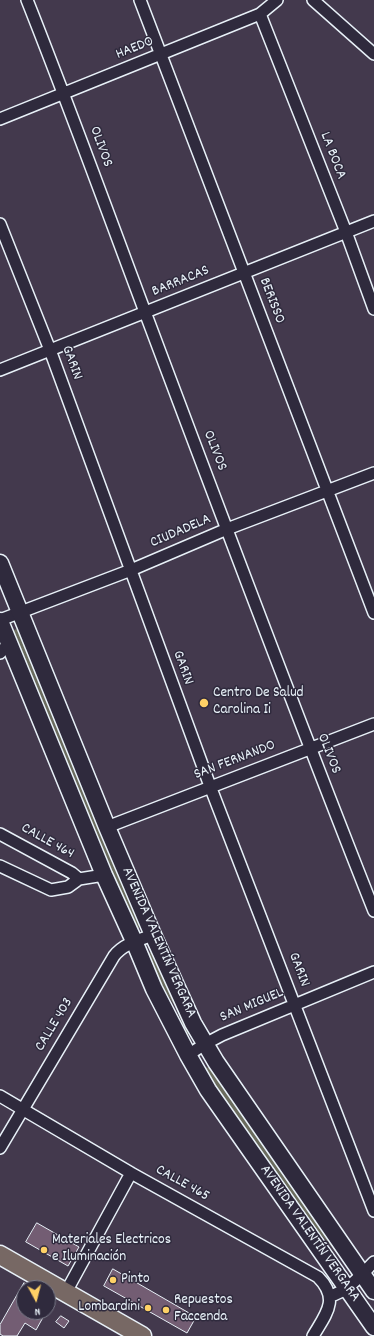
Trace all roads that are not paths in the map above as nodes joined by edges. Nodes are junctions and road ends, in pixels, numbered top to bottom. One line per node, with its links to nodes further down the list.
1 (27, 0): 8 (street, OLIVOS)
2 (140, 0): 7 (street, BERISSO)
3 (277, 0): 5 (street, HAEDO)
4 (314, 0): 6 (street)
5 (260, 14): 7 (street, HAEDO); 12 (street, LA BOCA)
6 (374, 54)
7 (161, 55): 8 (street, HAEDO); 13 (street, BERISSO)
8 (64, 94): 9 (street, HAEDO); 15 (street, OLIVOS)
9 (0, 119)
10 (374, 221): 12 (street, BARRACAS)
11 (0, 224): 16 (street, GARIN)
12 (346, 232): 13 (street, BARRACAS); 14 (street, LA BOCA)
13 (244, 273): 15 (street, BARRACAS); 19 (street, BERISSO)
14 (374, 309)
15 (145, 312): 16 (street, BARRACAS); 20 (street, OLIVOS)
16 (50, 350): 17 (street, BARRACAS); 22 (street, GARIN)
17 (0, 370)
18 (374, 473): 19 (street, CIUDADELA)
19 (327, 490): 20 (street, CIUDADELA); 24 (street, BERISSO)
20 (227, 529): 22 (street, CIUDADELA); 28 (street, OLIVOS)
21 (0, 563): 23 (street, AVENIDA VALENTÍN VERGARA)
22 (131, 570): 23 (street, CIUDADELA); 29 (street, GARIN)
23 (19, 611): 25 (street, CIUDADELA); 30 (street, AVENIDA VALENTÍN VERGARA)
24 (374, 613)
25 (0, 620): 26 (street, AVENIDA VALENTÍN VERGARA)
26 (4, 648): 33 (street, AVENIDA VALENTÍN VERGARA)
27 (374, 724): 28 (street, SAN FERNANDO)
28 (309, 748): 29 (street, SAN FERNANDO); 35 (street, OLIVOS)
29 (210, 786): 30 (street, SAN FERNANDO); 39 (street, GARIN)
30 (107, 827): 36 (street, AVENIDA VALENTÍN VERGARA)
31 (0, 834): 34 (street, CALLE 464)
32 (0, 866): 34 (street, CALLE 464)
33 (104, 875): 34 (street, CALLE 464); 37 (street, AVENIDA VALENTÍN VERGARA)
34 (79, 879)
35 (374, 911)
36 (153, 935): 37 (street, CALLE 403); 40 (street, AVENIDA VALENTÍN VERGARA)
37 (134, 941): 41 (street, AVENIDA VALENTÍN VERGARA); 43 (street, CALLE 403)
38 (374, 972): 39 (street, SAN MIGUEL)
39 (295, 1004): 40 (street, SAN MIGUEL); 46 (street, GARIN)
40 (205, 1044): 41 (street, SAN MIGUEL); 49 (street, AVENIDA VALENTÍN VERGARA)
41 (188, 1055): 50 (street, AVENIDA VALENTÍN VERGARA)
42 (0, 1096): 43 (street, CALLE 465)
43 (23, 1109): 44 (street, CALLE 403); 45 (street, CALLE 465)
44 (0, 1148)
45 (131, 1173): 52 (street); 53 (street, CALLE 465)
46 (374, 1211)
47 (0, 1255): 52 (main road)
48 (374, 1262): 49 (street)
49 (362, 1274): 50 (street); 51 (street, AVENIDA VALENTÍN VERGARA)
50 (346, 1288): 53 (street); 54 (street, AVENIDA VALENTÍN VERGARA)
51 (374, 1291)
52 (66, 1292): 55 (main road)
53 (330, 1296): 56 (street)
54 (374, 1327)
55 (142, 1336)
56 (313, 1336)

